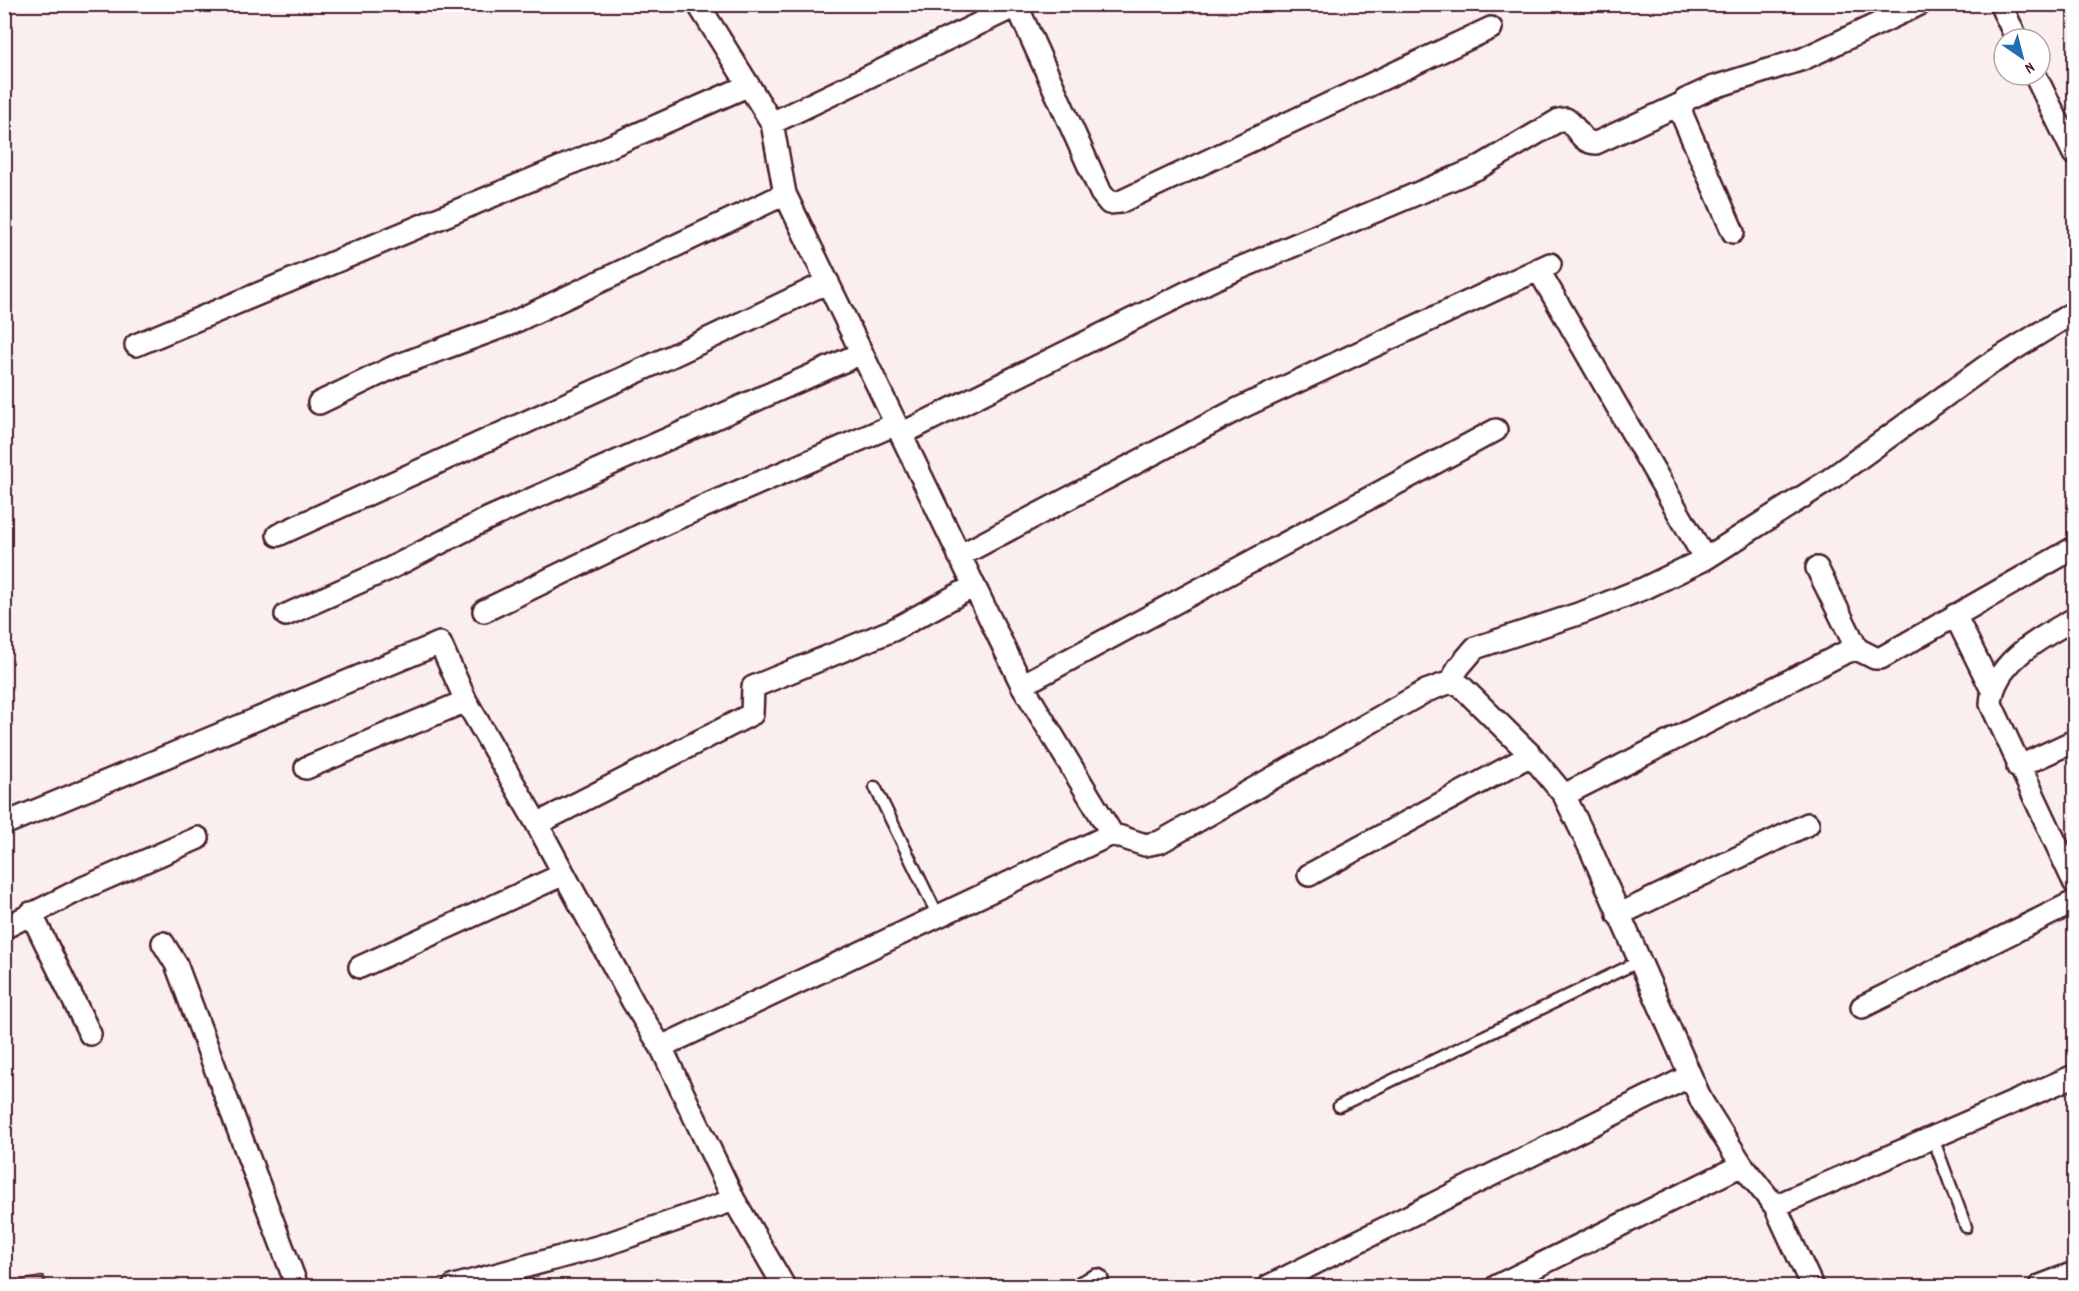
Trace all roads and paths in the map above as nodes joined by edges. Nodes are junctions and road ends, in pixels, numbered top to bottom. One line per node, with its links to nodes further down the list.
1 (698, 4): 7 (street)
2 (1920, 4): 9 (street)
3 (2000, 4): 5 (street)
4 (1018, 5): 6 (street); 10 (street)
5 (2011, 27)
6 (1491, 28)
7 (747, 86): 10 (street); 16 (street)
8 (2041, 87): 11 (street)
9 (1683, 103): 13 (street); 19 (street)
10 (772, 123): 12 (street)
11 (2074, 154)
12 (785, 194): 14 (street); 18 (street)
13 (1732, 232)
14 (828, 282): 17 (street); 21 (street)
15 (2074, 312): 24 (street)
16 (136, 345)
17 (862, 353): 19 (street); 28 (street)
18 (319, 403)
19 (898, 429): 23 (street); 27 (street)
20 (1496, 430): 33 (street)
21 (278, 535)
22 (2074, 548): 29 (street)
23 (959, 556): 24 (street); 26 (street)
24 (1705, 558): 32 (street)
25 (1817, 568): 31 (street)
26 (974, 586): 33 (street); 43 (street)
27 (483, 611)
28 (286, 615)
29 (1955, 615): 31 (street); 34 (street)
30 (2074, 619): 34 (street)
31 (1857, 649): 41 (street)
32 (1451, 682): 37 (street); 45 (street)
33 (1022, 685): 45 (street)
34 (1992, 690): 38 (street)
35 (466, 701): 39 (street); 42 (street); 43 (street)
36 (2074, 741): 38 (street)
37 (1531, 755): 41 (street); 48 (street)
38 (2019, 767): 49 (street)
39 (306, 768)
40 (875, 787): 53 (lane)
41 (1564, 795): 52 (street)
42 (4, 824)
43 (537, 824): 47 (street)
44 (1808, 824): 52 (street)
45 (1112, 834): 53 (street)
46 (198, 838): 51 (street)
47 (564, 874): 57 (street); 60 (street)
48 (1309, 875)
49 (2074, 882)
50 (2074, 902): 58 (street)
51 (31, 913): 54 (street); 59 (street)
52 (1618, 915): 56 (street)
53 (938, 916): 60 (street)
54 (4, 928)
55 (163, 943): 71 (street)
56 (1638, 962): 61 (street); 63 (lane)
57 (360, 967)
58 (1862, 1007)
59 (90, 1034)
60 (661, 1047): 66 (street)
61 (1690, 1076): 65 (street); 74 (street)
62 (2074, 1076): 64 (street)
63 (1339, 1106)
64 (1933, 1137): 67 (street); 68 (lane)
65 (1742, 1165): 67 (street); 75 (street)
66 (734, 1200): 72 (street); 73 (street)
67 (1775, 1206): 70 (street)
68 (1966, 1227)
69 (2074, 1273): 76 (street)
70 (1809, 1285)
71 (297, 1287)
72 (454, 1287)
73 (784, 1287)
74 (1269, 1287)
75 (1497, 1287)
76 (2040, 1287)

